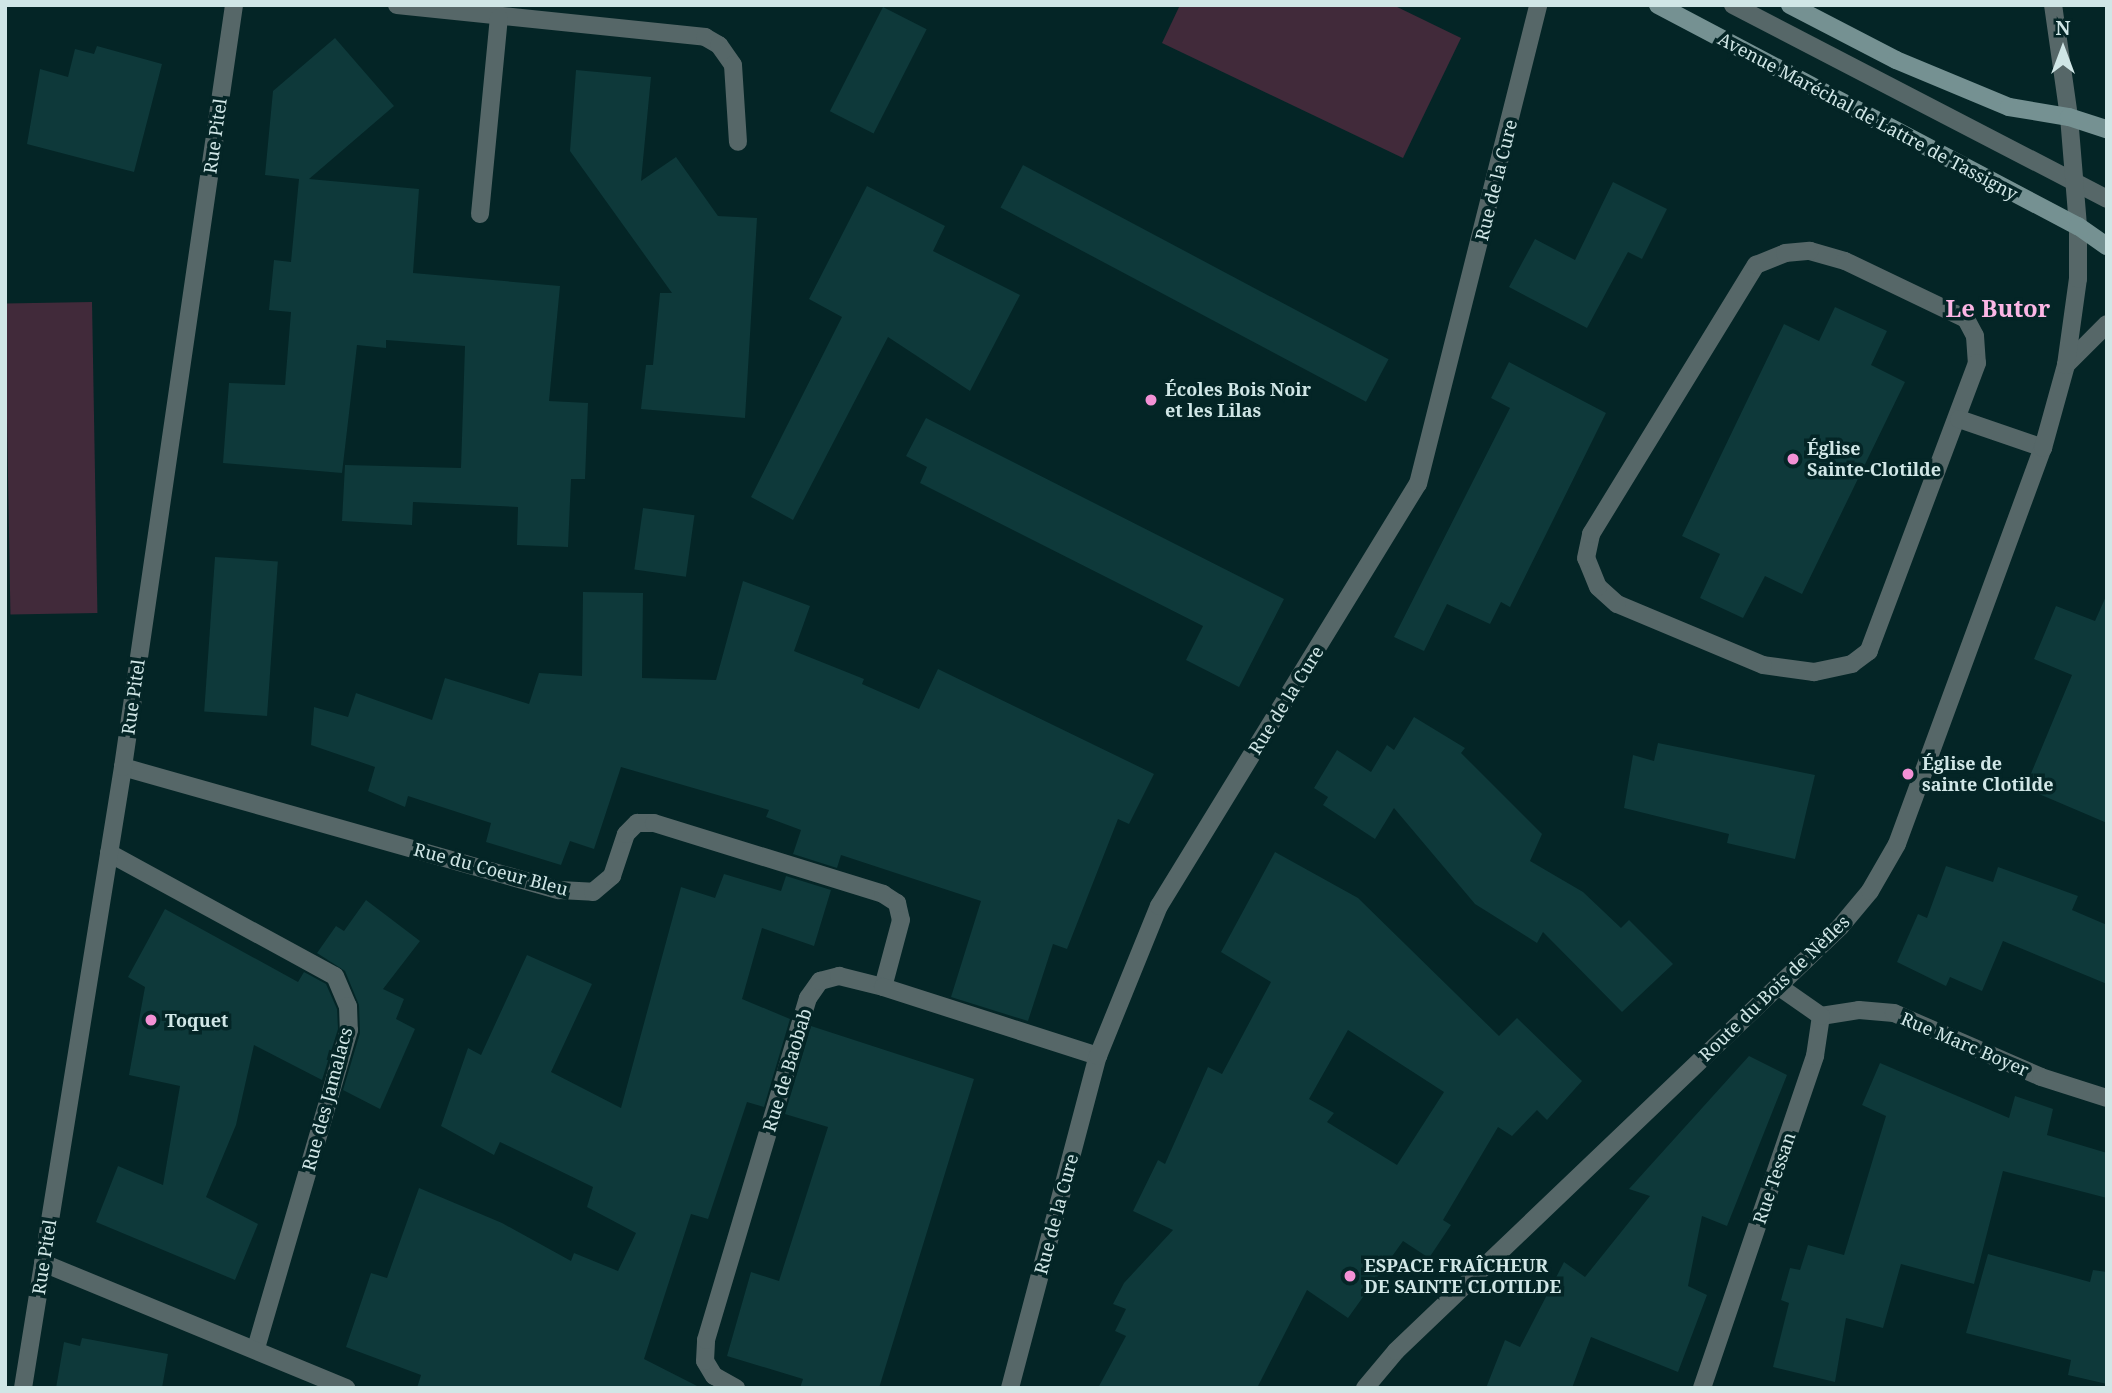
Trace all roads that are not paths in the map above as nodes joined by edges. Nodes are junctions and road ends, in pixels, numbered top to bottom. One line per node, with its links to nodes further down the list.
1 (234, 5): 22 (street, Rue Pitel)
2 (397, 5): 9 (street)
3 (1538, 5): 27 (street, Rue de la Cure)
4 (1658, 5): 16 (main road, Avenue Maréchal de Lattre de Tassigny)
5 (1733, 5): 13 (street, Avenue Maréchal de Lattre de Tassigny)
6 (1790, 5): 10 (main road)
7 (2053, 5): 10 (street, Route du Bois de Nèfles)
8 (550, 13): 9 (street); 12 (street)
9 (499, 18): 15 (street)
10 (2069, 117): 11 (main road); 13 (street, Route du Bois de Nèfles)
11 (2107, 130)
12 (738, 142)
13 (2074, 181): 14 (street, Avenue Maréchal de Lattre de Tassigny); 16 (street, Route du Bois de Nèfles)
14 (2107, 199)
15 (480, 214)
16 (2078, 226): 17 (main road, Avenue Maréchal de Lattre de Tassigny); 19 (street, Route du Bois de Nèfles)
17 (2107, 246)
18 (2107, 324): 19 (street, Route du Bois de Nèfles)
19 (2066, 365): 21 (street, Route du Bois de Nèfles)
20 (1959, 419): 20 (street); 21 (street)
21 (2043, 448): 24 (street, Route du Bois de Nèfles)
22 (123, 767): 23 (street, Rue Pitel); 25 (street, Rue du Coeur Bleu)
23 (109, 853): 29 (street, Rue Pitel); 30 (street, Rue des Jamalacs)
24 (1779, 986): 26 (street); 35 (street, Route du Bois de Nèfles)
25 (883, 987): 27 (street, Rue de Baobab); 33 (street, Rue de Baobab)
26 (1821, 1016): 28 (street, Rue Marc Boyer); 36 (street, Rue Tessan)
27 (1098, 1056): 34 (street, Rue de la Cure)
28 (2107, 1098)
29 (43, 1263): 30 (street); 31 (street, Rue Pitel)
30 (256, 1349): 32 (street)
31 (23, 1388)
32 (346, 1388)
33 (736, 1388)
34 (1010, 1388)
35 (1365, 1388)
36 (1702, 1388)

